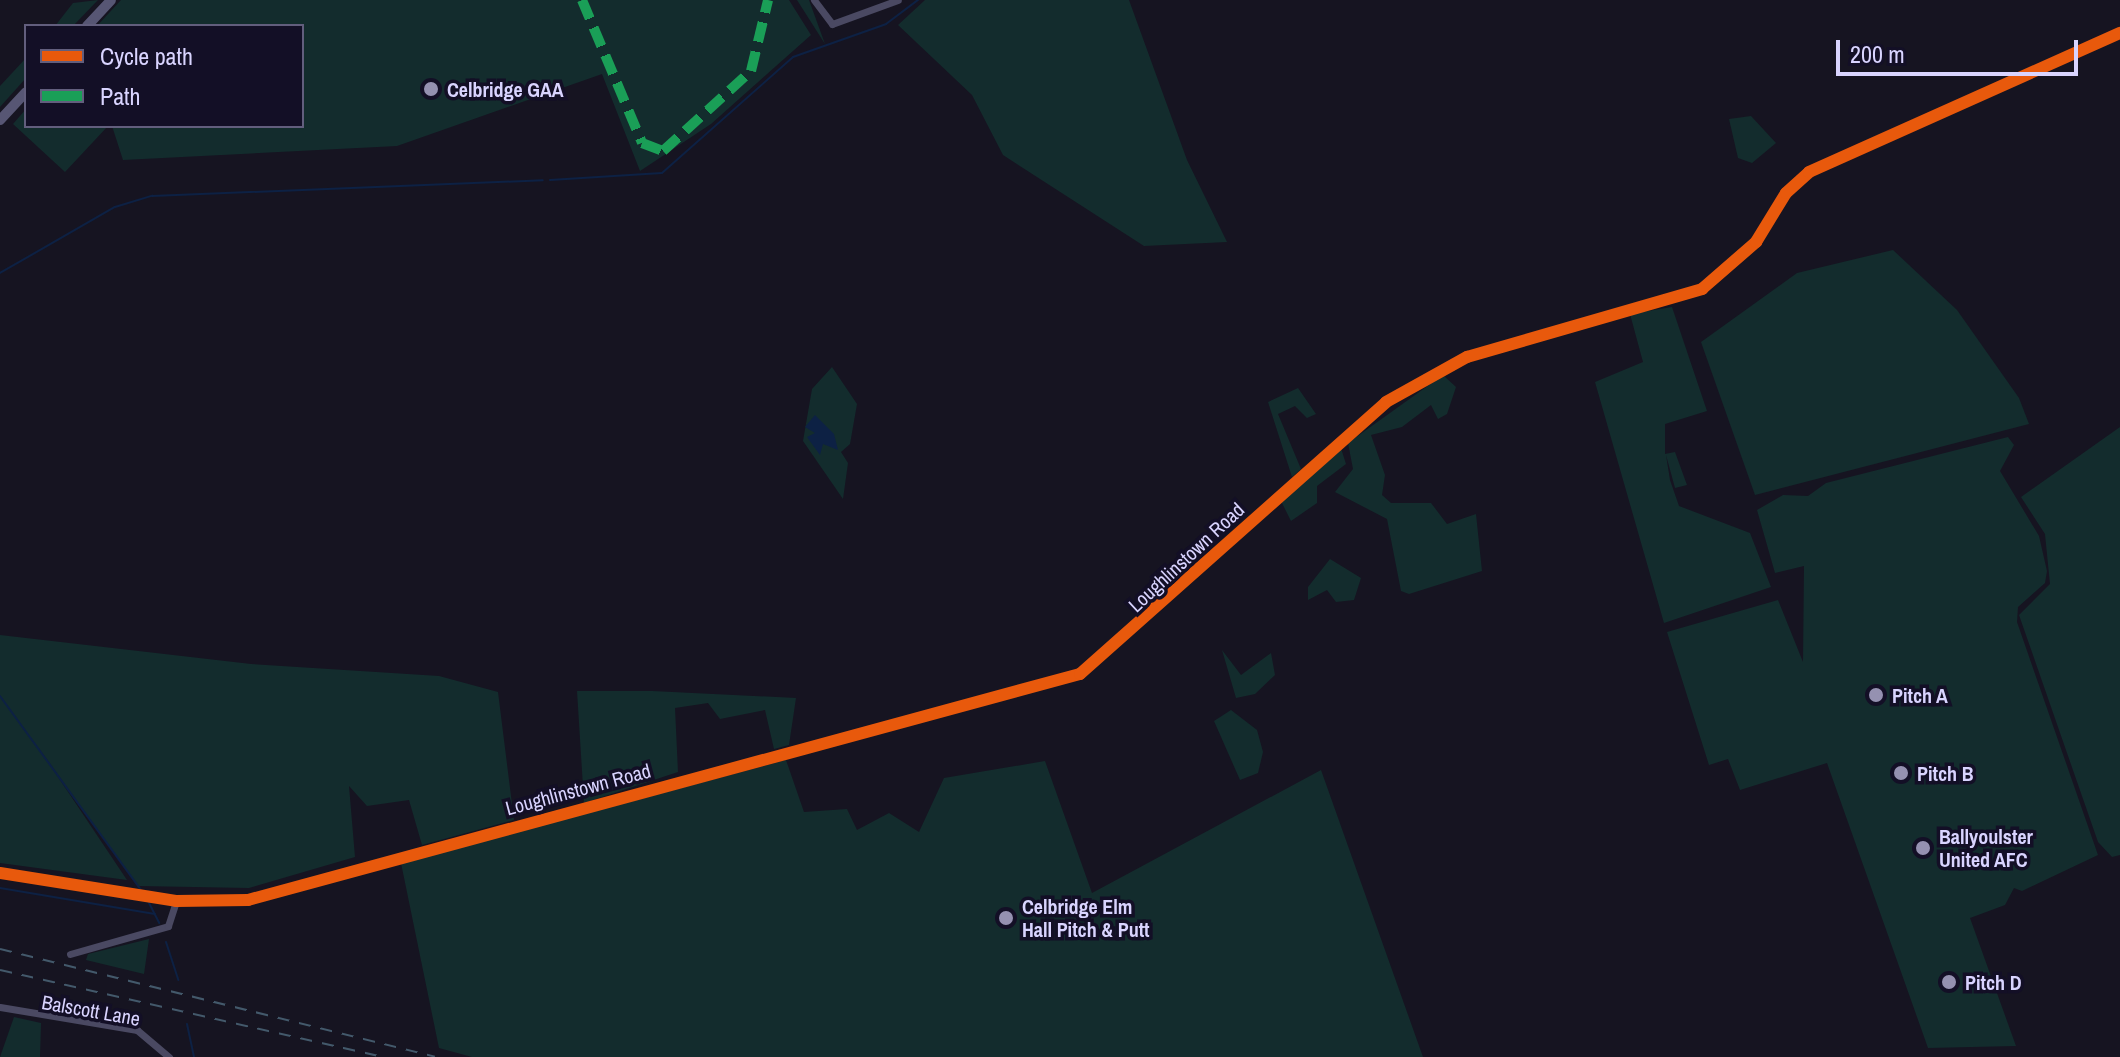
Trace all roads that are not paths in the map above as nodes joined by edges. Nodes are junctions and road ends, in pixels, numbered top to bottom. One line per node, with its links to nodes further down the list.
1 (111, 0): 4 (main road)
2 (814, 0): 3 (street)
3 (898, 0)
4 (89, 24)
5 (2120, 33): 9 (street, Loughlinstown Road)
6 (24, 94): 7 (main road)
7 (0, 120)
8 (0, 873): 9 (street, Loughlinstown Road)
9 (176, 901): 10 (street)
10 (70, 954)
11 (0, 1007): 12 (street, Balscott Lane)
12 (169, 1057)

